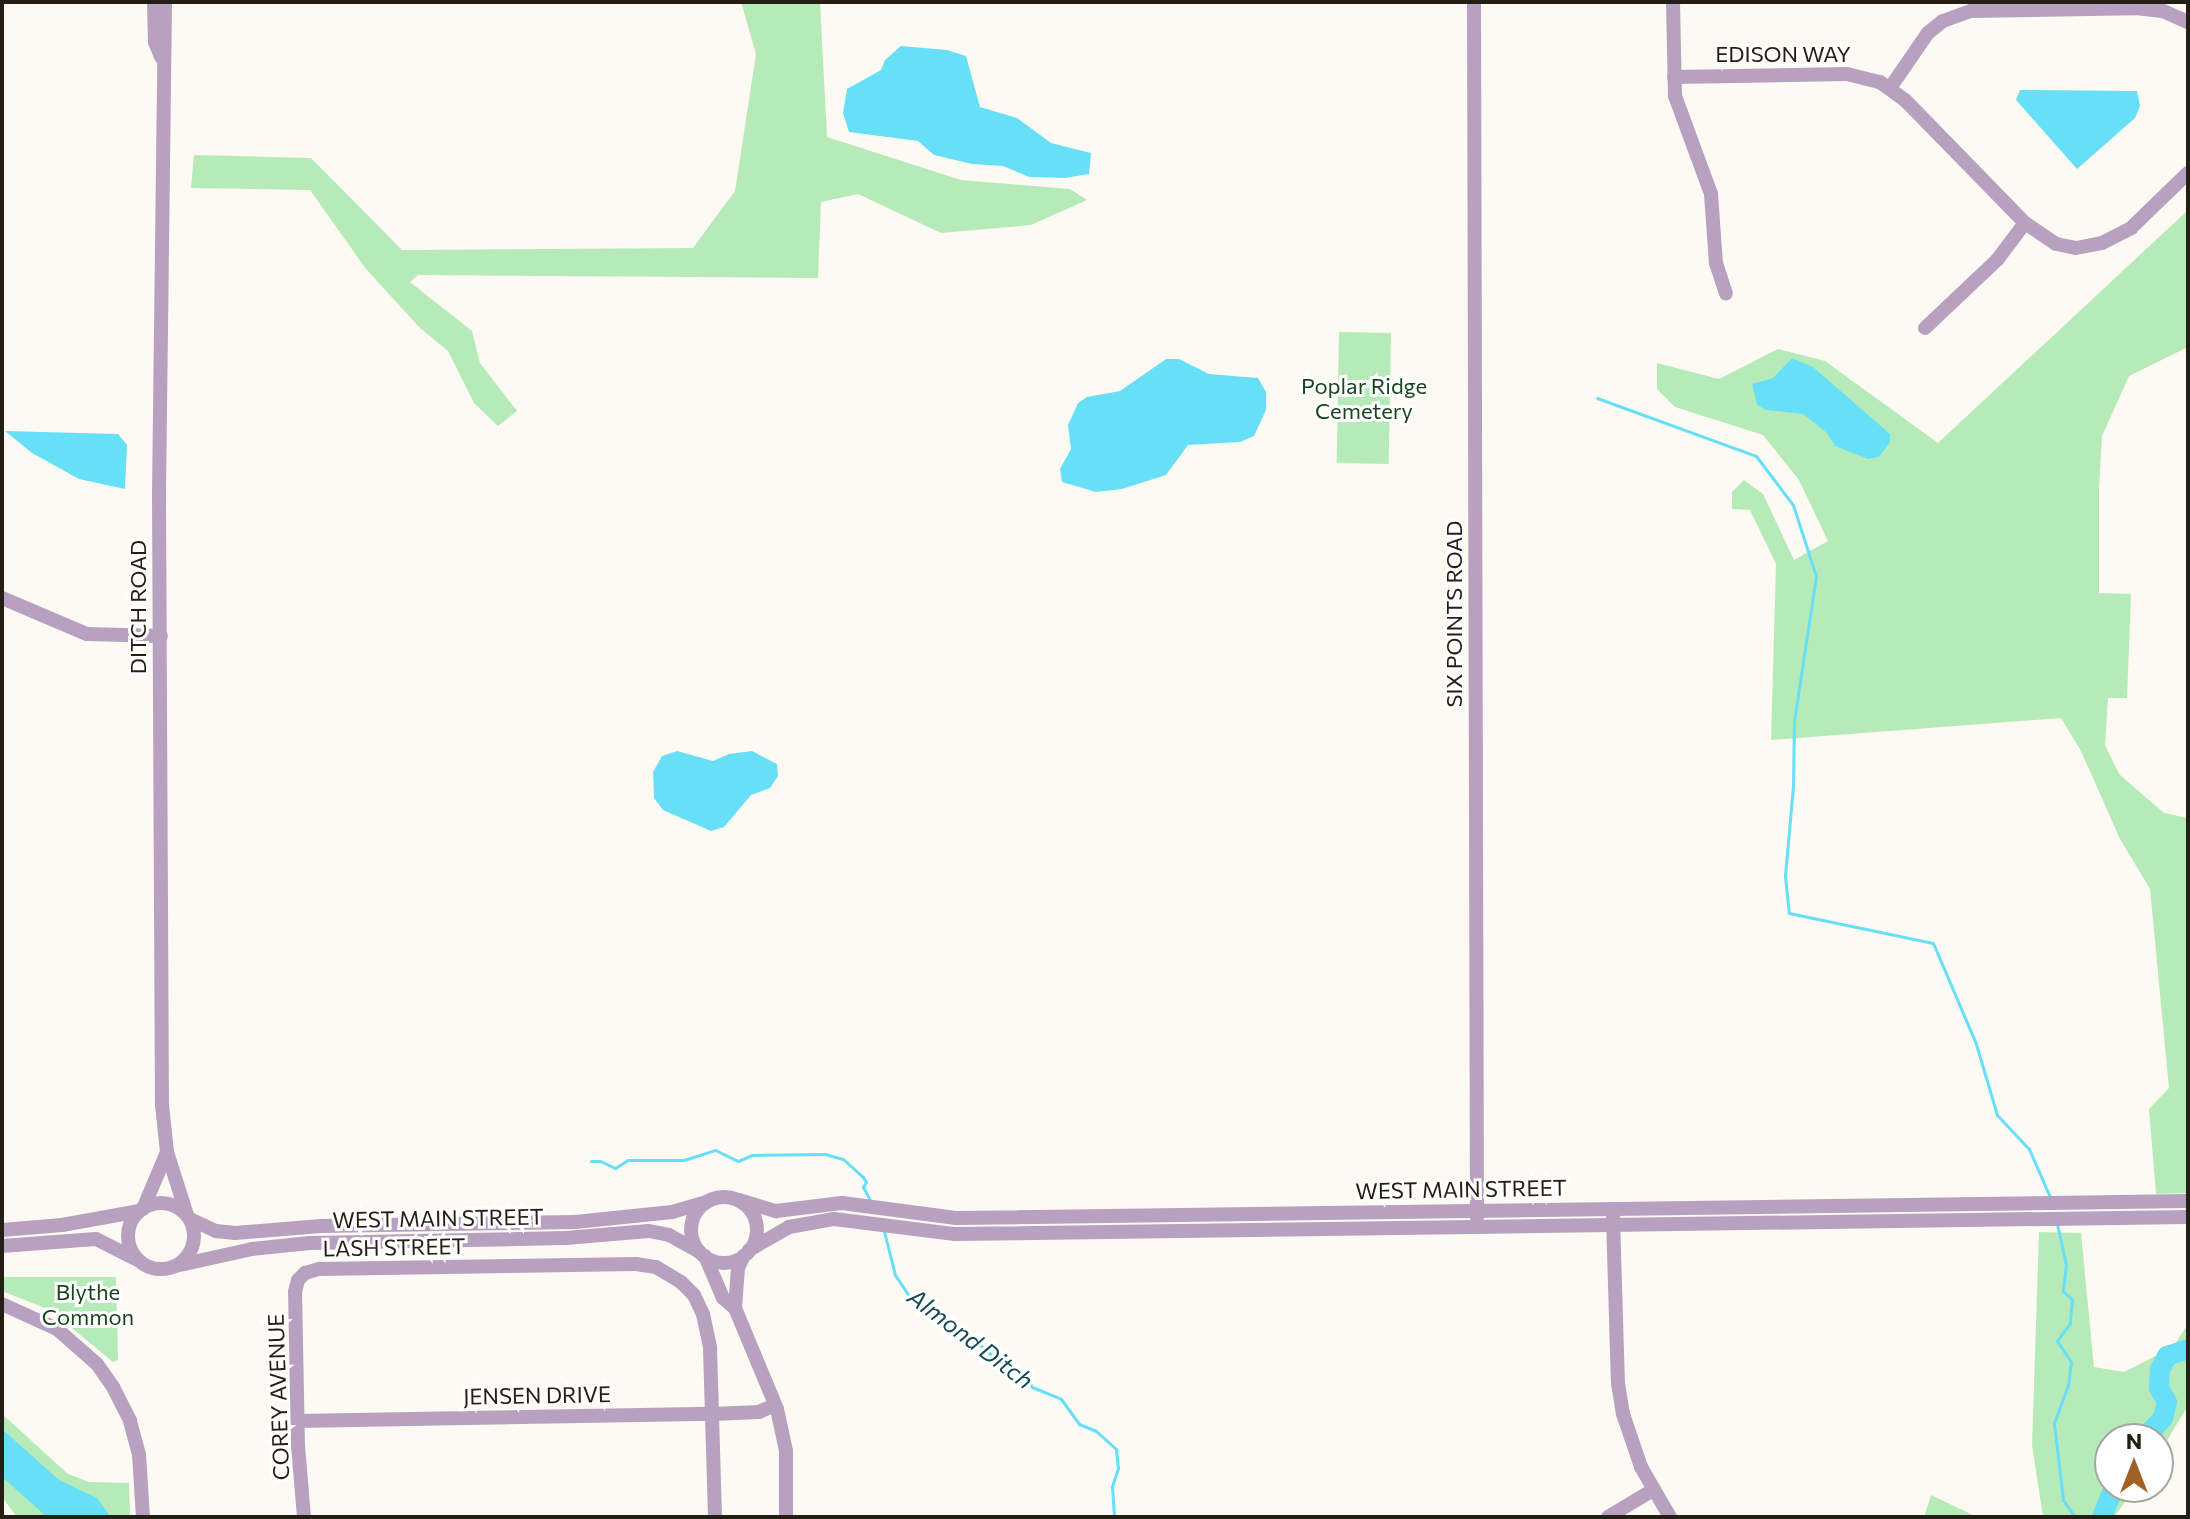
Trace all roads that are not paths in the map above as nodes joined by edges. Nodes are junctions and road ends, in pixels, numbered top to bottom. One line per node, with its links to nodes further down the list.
1 (154, 2): 7 (street, DITCH ROAD)
2 (165, 2): 7 (street, DITCH ROAD)
3 (1474, 2): 22 (street, SIX POINTS ROAD)
4 (1673, 2): 8 (street)
5 (2085, 5): 6 (street); 9 (street)
6 (2188, 22)
7 (162, 61): 15 (street, DITCH ROAD)
8 (1674, 77): 9 (street, EDISON WAY); 12 (street)
9 (1890, 88): 11 (street, EDISON WAY)
10 (2188, 173): 11 (street, EDISON WAY)
11 (2025, 223): 13 (street)
12 (1726, 293)
13 (1925, 328)
14 (2, 598): 15 (street)
15 (161, 636): 16 (street, DITCH ROAD)
16 (167, 1152): 21 (street, DITCH ROAD); 23 (street, DITCH ROAD)
17 (739, 1200): 19 (street); 22 (street, WEST MAIN STREET); 30 (street)
18 (2188, 1201): 20 (street, WEST MAIN STREET)
19 (707, 1202): 23 (street, WEST MAIN STREET); 31 (street)
20 (1613, 1208): 22 (street, WEST MAIN STREET); 25 (street)
21 (142, 1210): 23 (street); 27 (street); 32 (street)
22 (1476, 1211): 26 (street, SIX POINTS ROAD)
23 (189, 1217): 33 (street)
24 (2188, 1217): 25 (street, WEST MAIN STREET)
25 (1614, 1225): 26 (street, WEST MAIN STREET); 41 (street)
26 (1477, 1226): 30 (street, WEST MAIN STREET)
27 (2, 1230)
28 (489, 1239): 31 (street, WEST MAIN STREET); 33 (street, WEST MAIN STREET); 34 (street, LASH STREET)
29 (2, 1246): 32 (street)
30 (747, 1253): 31 (street); 37 (street)
31 (703, 1254): 37 (street)
32 (143, 1264): 33 (street)
33 (175, 1266)
34 (490, 1267): 35 (street, LASH STREET); 39 (street, LASH STREET)
35 (301, 1277): 40 (street, COREY AVENUE)
36 (2, 1304): 42 (street)
37 (735, 1308): 38 (street)
38 (775, 1405): 39 (street, JENSEN DRIVE); 45 (street)
39 (713, 1414): 40 (street, JENSEN DRIVE); 44 (street)
40 (298, 1421): 43 (street, COREY AVENUE)
41 (1653, 1490): 46 (street); 47 (street)
42 (143, 1517)
43 (304, 1517)
44 (715, 1517)
45 (786, 1517)
46 (1608, 1517)
47 (1670, 1517)

